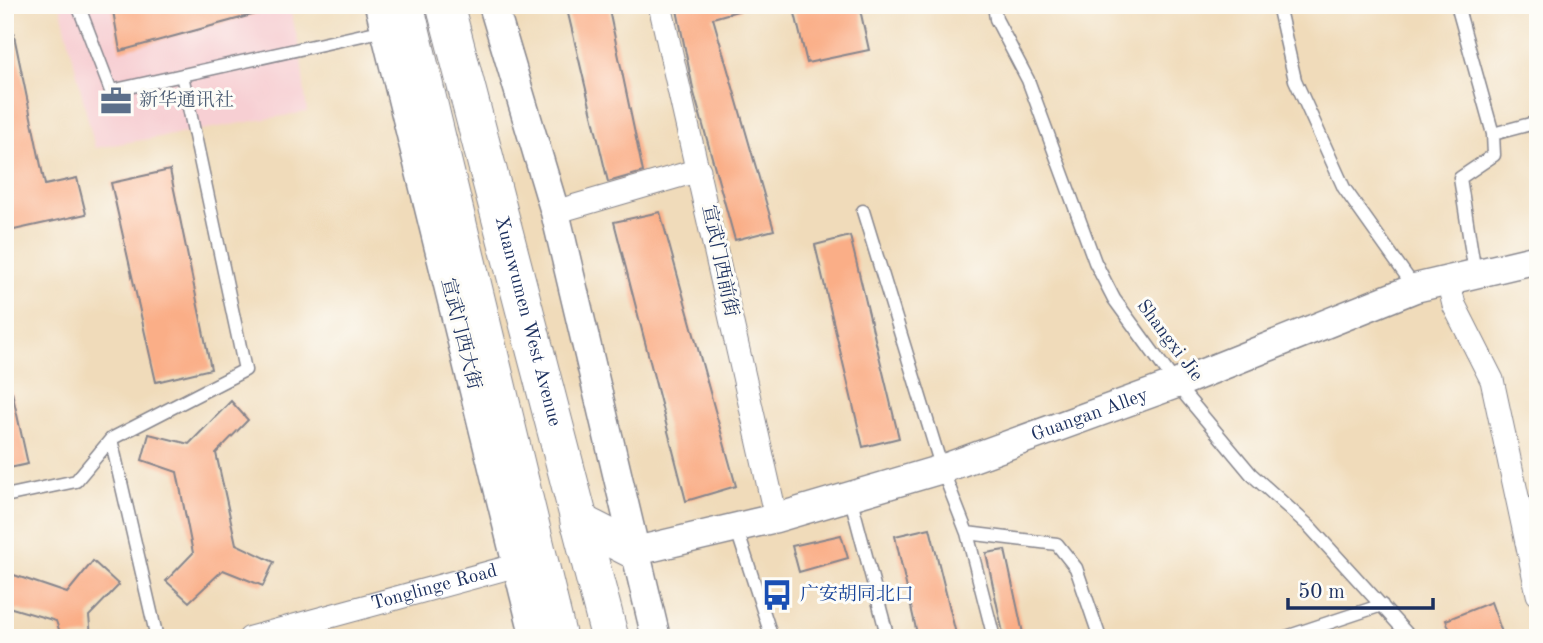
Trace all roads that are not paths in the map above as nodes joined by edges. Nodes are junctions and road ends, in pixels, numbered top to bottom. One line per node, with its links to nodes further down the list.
1 (78, 5): 9 (lane)
2 (445, 5): 24 (main road, Xuanwumen West Avenue)
3 (493, 5): 14 (street)
4 (660, 5): 12 (street, 宣武门西前街)
5 (994, 5): 18 (lane, Shangxi Jie)
6 (1278, 5): 17 (lane)
7 (1457, 5): 11 (lane)
8 (390, 14): 9 (lane); 28 (main road)
9 (181, 75): 19 (lane)
10 (1538, 122): 11 (lane)
11 (1493, 134): 16 (lane)
12 (699, 170): 14 (street); 23 (street, 宣武门西前街)
13 (863, 211): 20 (lane)
14 (555, 212): 27 (street)
15 (1538, 259): 16 (street, Guangan Alley)
16 (1461, 277): 17 (street, Guangan Alley); 29 (street)
17 (1415, 288): 18 (street, Guangan Alley)
18 (1176, 384): 20 (street, Guangan Alley); 30 (lane, Shangxi Jie)
19 (111, 439): 21 (lane); 31 (lane)
20 (942, 469): 22 (street, Guangan Alley); 26 (lane)
21 (5, 496)
22 (850, 496): 23 (street, Guangan Alley); 38 (lane)
23 (776, 518): 25 (street, Guangan Alley)
24 (579, 522): 27 (main road); 35 (main road, Xuanwumen West Avenue)
25 (736, 527): 27 (street, Guangan Alley); 37 (lane)
26 (967, 533): 39 (lane); 40 (lane)
27 (636, 551): 36 (street)
28 (527, 563): 32 (street, Tonglinge Road); 33 (street); 34 (main road)
29 (1538, 594)
30 (1382, 605): 41 (lane); 42 (lane, Shangxi Jie)
31 (157, 638)
32 (250, 638)
33 (535, 638)
34 (558, 638)
35 (610, 638)
36 (656, 638)
37 (772, 638)
38 (888, 638)
39 (993, 638)
40 (1100, 638)
41 (1283, 638)
42 (1410, 638)

